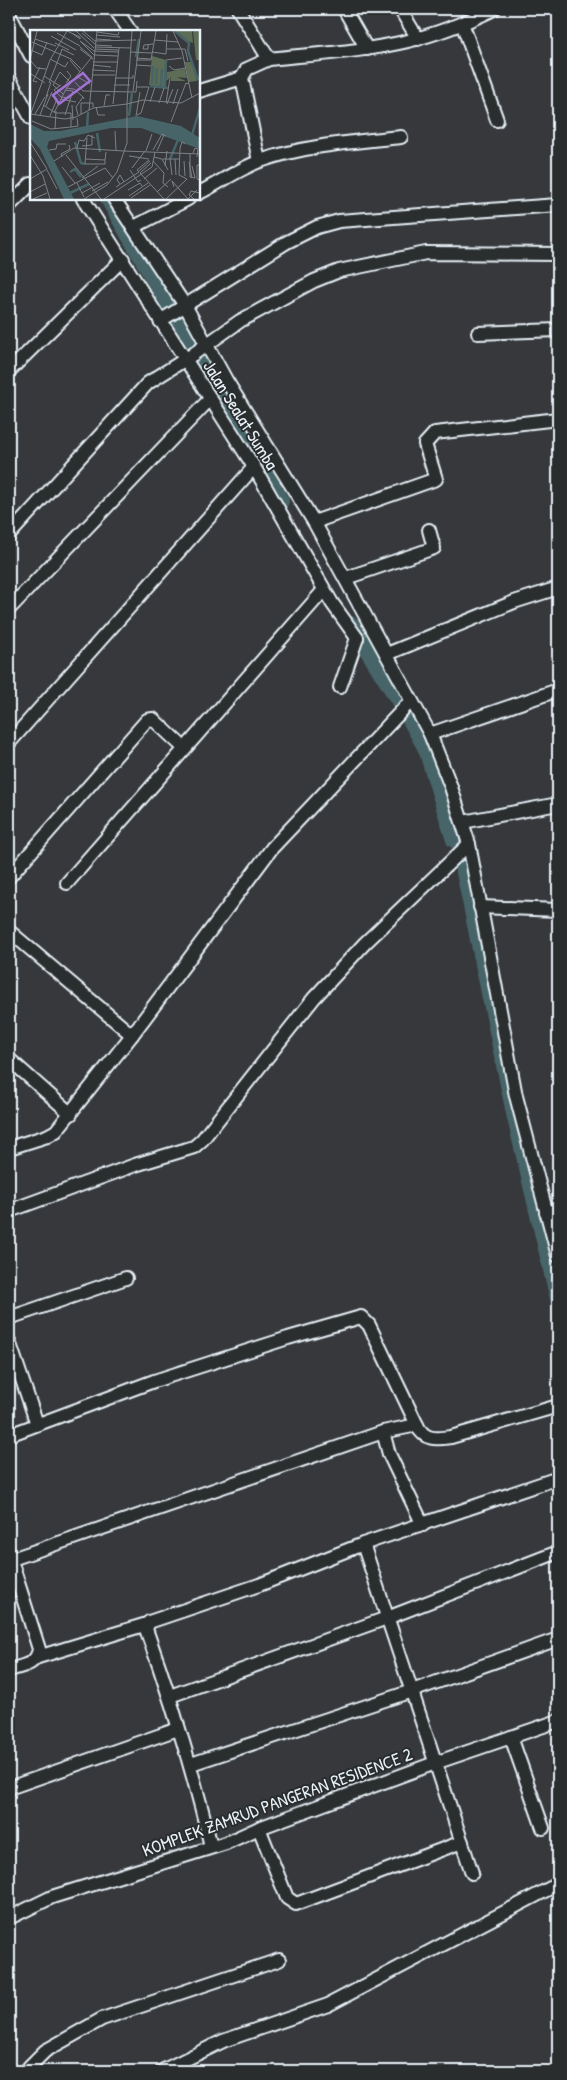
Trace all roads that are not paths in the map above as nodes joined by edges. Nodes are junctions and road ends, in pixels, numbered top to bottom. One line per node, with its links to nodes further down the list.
1 (115, 9): 8 (street)
2 (238, 9): 12 (street)
3 (344, 9): 10 (street)
4 (400, 9): 9 (street)
5 (494, 9): 7 (street)
6 (9, 14): 11 (street)
7 (466, 17): 9 (street); 17 (street)
8 (129, 30)
9 (418, 39): 10 (street)
10 (367, 49): 12 (street)
11 (30, 54)
12 (269, 59): 14 (street)
13 (9, 78): 16 (street)
14 (242, 78): 15 (street); 19 (street)
15 (200, 91)
16 (30, 116)
17 (497, 120)
18 (401, 137): 19 (street)
19 (259, 162): 21 (street)
20 (30, 185): 26 (street)
21 (200, 192)
22 (84, 200): 29 (street, Jalan Sealat Sumba)
23 (115, 200): 27 (street)
24 (186, 200): 27 (street)
25 (558, 205): 30 (street)
26 (9, 206)
27 (134, 227): 30 (street)
28 (558, 254): 34 (street)
29 (123, 259): 31 (street, Jalan Sealat Sumba); 36 (street)
30 (183, 308): 31 (street); 34 (street)
31 (162, 319): 35 (street, Jalan Sealat Sumba)
32 (558, 330): 33 (street)
33 (478, 333)
34 (205, 345): 35 (street); 40 (street)
35 (188, 357): 37 (street, Jalan Sealat Sumba); 44 (street)
36 (9, 371)
37 (210, 399): 39 (street, Jalan Sealat Sumba); 48 (street)
38 (558, 419): 42 (street)
39 (254, 467): 41 (street, Jalan Sealat Sumba); 56 (street)
40 (280, 469): 41 (street); 42 (street)
41 (261, 479): 47 (street, Jalan Sealat Sumba)
42 (314, 522): 45 (street)
43 (429, 530): 45 (street)
44 (9, 535)
45 (346, 578): 49 (street)
46 (558, 588): 51 (street)
47 (324, 590): 50 (street, Jalan Sealat Sumba); 57 (street)
48 (9, 609)
49 (375, 637): 50 (street); 51 (street)
50 (357, 638): 52 (street)
51 (387, 654): 54 (street)
52 (340, 687)
53 (558, 690): 55 (street)
54 (412, 701): 55 (street); 66 (street)
55 (430, 734): 59 (street)
56 (9, 743)
57 (184, 748): 61 (street); 62 (street)
58 (558, 804): 59 (street)
59 (463, 822): 60 (street)
60 (469, 844): 63 (street); 70 (street)
61 (9, 877)
62 (67, 883)
63 (480, 907): 64 (street); 71 (street)
64 (558, 910)
65 (9, 930): 66 (street)
66 (132, 1035): 68 (street)
67 (9, 1059): 68 (street)
68 (71, 1114): 69 (street)
69 (9, 1148)
70 (9, 1211)
71 (552, 1212): 72 (street)
72 (558, 1256)
73 (126, 1278): 74 (street)
74 (9, 1318)
75 (9, 1341): 77 (street)
76 (558, 1406): 78 (street)
77 (37, 1424): 78 (street); 80 (street)
78 (417, 1425): 79 (street)
79 (383, 1432): 82 (street); 85 (street)
80 (9, 1435)
81 (558, 1478): 82 (street)
82 (423, 1525): 83 (street)
83 (363, 1544): 86 (street); 87 (street)
84 (558, 1552): 86 (street)
85 (9, 1558): 89 (street)
86 (387, 1618): 91 (street); 92 (street)
87 (147, 1624): 89 (street); 92 (street)
88 (558, 1639): 91 (street)
89 (38, 1657): 90 (street)
90 (9, 1670)
91 (412, 1692): 96 (street); 97 (street)
92 (170, 1696): 94 (street)
93 (558, 1721): 95 (street, KOMPLEK ZAMRUD PANGERAN RESIDENCE 2)
94 (178, 1729): 97 (street); 98 (street)
95 (511, 1737): 96 (street, KOMPLEK ZAMRUD PANGERAN RESIDENCE 2); 100 (street)
96 (435, 1763): 99 (street, KOMPLEK ZAMRUD PANGERAN RESIDENCE 2); 101 (street)
97 (191, 1764): 102 (street)
98 (9, 1788)
99 (259, 1828): 101 (street); 102 (street, KOMPLEK ZAMRUD PANGERAN RESIDENCE 2)
100 (543, 1828)
101 (462, 1842): 103 (street)
102 (211, 1846): 105 (street, KOMPLEK ZAMRUD PANGERAN RESIDENCE 2)
103 (472, 1873)
104 (558, 1884): 108 (street)
105 (9, 1918)
106 (279, 1960): 107 (street)
107 (31, 2071)
108 (162, 2071)

